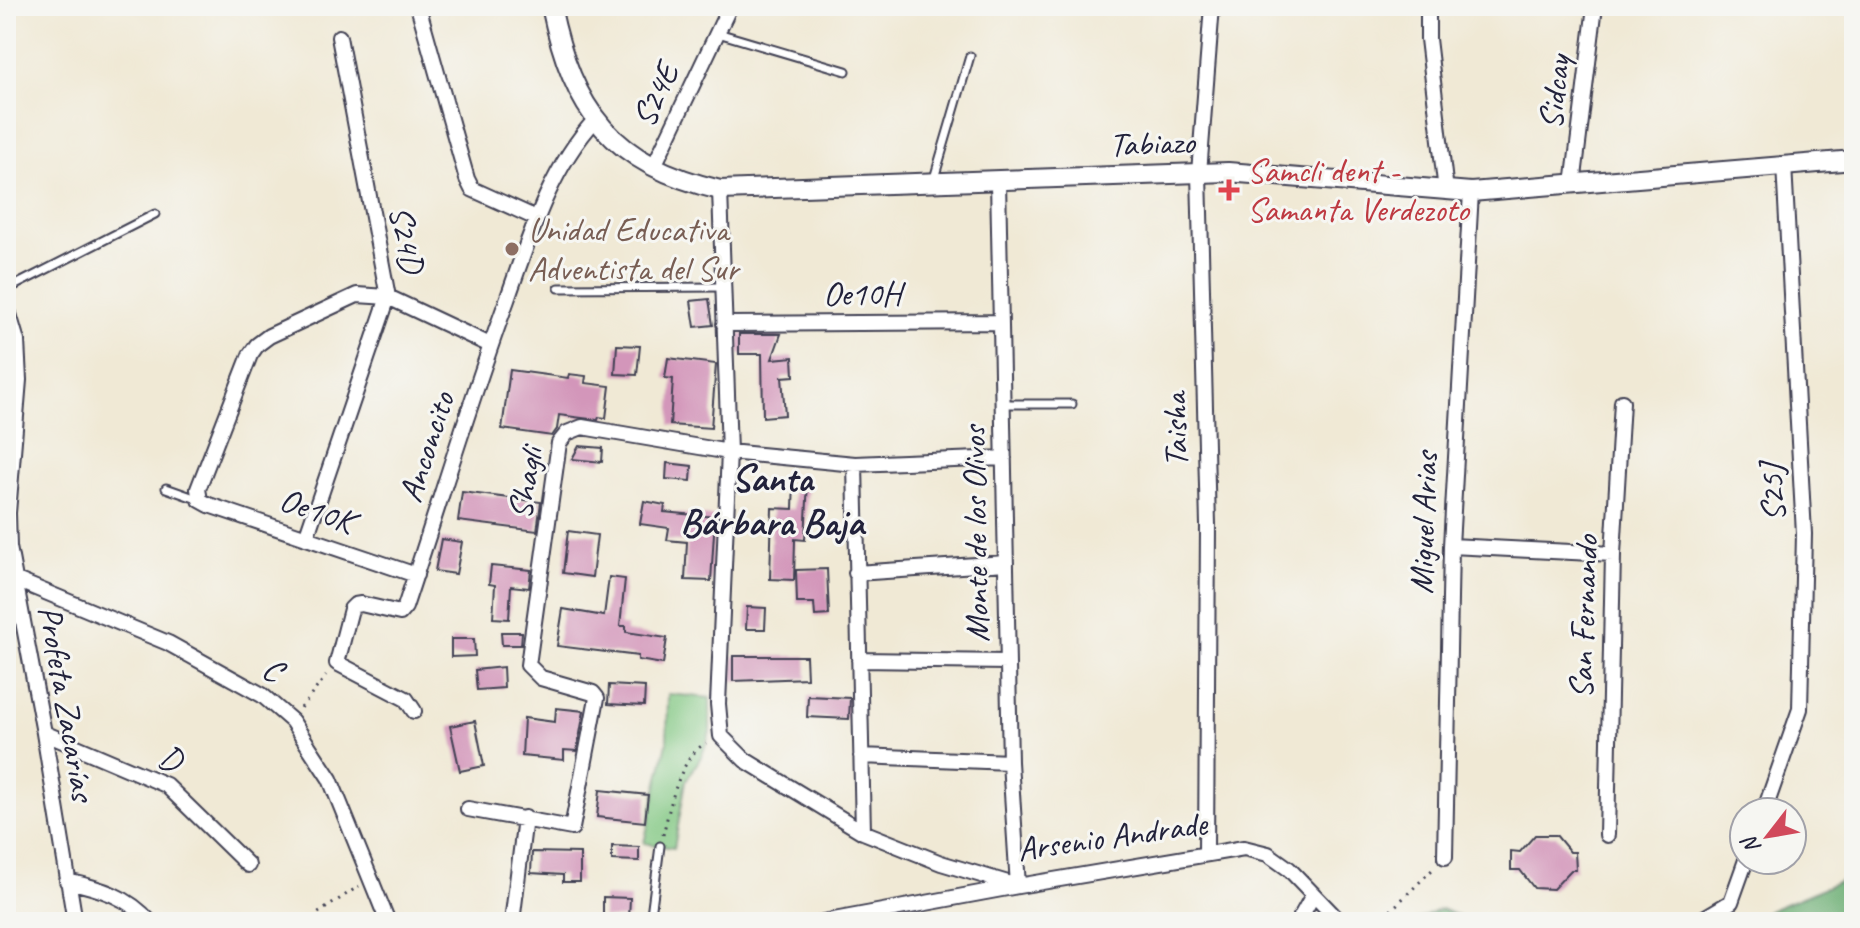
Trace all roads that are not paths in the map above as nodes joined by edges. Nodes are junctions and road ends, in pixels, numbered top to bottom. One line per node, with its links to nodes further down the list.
1 (418, 6): 23 (street)
2 (551, 6): 11 (street, Tabiazo)
3 (730, 6): 7 (street, S24E)
4 (1212, 6): 15 (street, Taisha)
5 (1428, 6): 20 (street)
6 (1595, 6): 18 (street, Sidcay)
7 (718, 33): 10 (lane); 14 (street, S24E)
8 (339, 37): 27 (street, S24D)
9 (970, 56): 17 (lane)
10 (846, 71)
11 (595, 120): 14 (street, Tabiazo); 23 (street, Anconcito)
12 (1854, 160): 13 (street, Tabiazo)
13 (1784, 165): 18 (street, Tabiazo); 53 (street, S25J)
14 (654, 166): 19 (street, Tabiazo)
15 (1199, 173): 16 (street, Tabiazo); 20 (street, Tabiazo); 59 (street, Taisha)
16 (998, 181): 17 (street, Tabiazo); 29 (street, Monte de los Olivos)
17 (933, 184): 19 (street, Tabiazo)
18 (1573, 185): 21 (street, Tabiazo)
19 (720, 190): 24 (street)
20 (1446, 191): 21 (street, Tabiazo)
21 (1471, 192): 41 (street, Miguel Arias)
22 (155, 214): 26 (lane)
23 (536, 218): 31 (street, Anconcito)
24 (723, 287): 25 (lane); 30 (street)
25 (559, 288)
26 (6, 290)
27 (388, 297): 31 (street); 39 (street); 40 (street, S24D)
28 (6, 304): 46 (street, Profeta Zacarías)
29 (1001, 322): 30 (street, Oe10H); 33 (street, Monte de los Olivos)
30 (724, 324): 35 (street)
31 (490, 345): 45 (street, Anconcito)
32 (1622, 402): 42 (street, San Fernando)
33 (1003, 404): 34 (lane); 36 (street, Monte de los Olivos)
34 (1072, 404)
35 (729, 452): 37 (street, Shagli); 55 (street, Shagli); 56 (street, Arsenio Andrade)
36 (1004, 458): 37 (street, Shagli); 43 (street, Monte de los Olivos)
37 (855, 464): 44 (street)
38 (166, 488): 39 (lane)
39 (200, 500): 40 (street, Oe10K)
40 (306, 538): 45 (street, Oe10K)
41 (1451, 546): 42 (street); 60 (street, Miguel Arias)
42 (1613, 554): 57 (street, San Fernando)
43 (1006, 563): 44 (street); 48 (street, Monte de los Olivos)
44 (856, 573): 47 (street)
45 (416, 575): 49 (street, Anconcito)
46 (14, 579): 50 (street, Profeta Zacarías); 69 (street, C)
47 (859, 660): 48 (street); 51 (street)
48 (1008, 662): 52 (street, Monte de los Olivos)
49 (414, 711)
50 (44, 733): 61 (street, D); 63 (street, Profeta Zacarías)
51 (861, 756): 52 (street); 56 (street)
52 (1010, 762): 64 (street, Monte de los Olivos)
53 (1770, 796)
54 (468, 809): 55 (street, Shagli)
55 (525, 818): 70 (street)
56 (863, 832): 64 (street, Arsenio Andrade)
57 (1607, 835)
58 (660, 846): 71 (lane)
59 (1206, 853): 64 (street, Arsenio Andrade); 65 (street, Arsenio Andrade)
60 (1445, 857)
61 (248, 865)
62 (1740, 876): 66 (street)
63 (67, 881): 67 (street, Profeta Zacarías); 68 (street)
64 (1018, 886): 72 (street)
65 (1313, 895): 73 (street); 74 (street, Arsenio Andrade)
66 (1699, 921)
67 (75, 922)
68 (150, 922)
69 (388, 922)
70 (512, 922)
71 (650, 922)
72 (823, 922)
73 (1298, 922)
74 (1340, 922)

